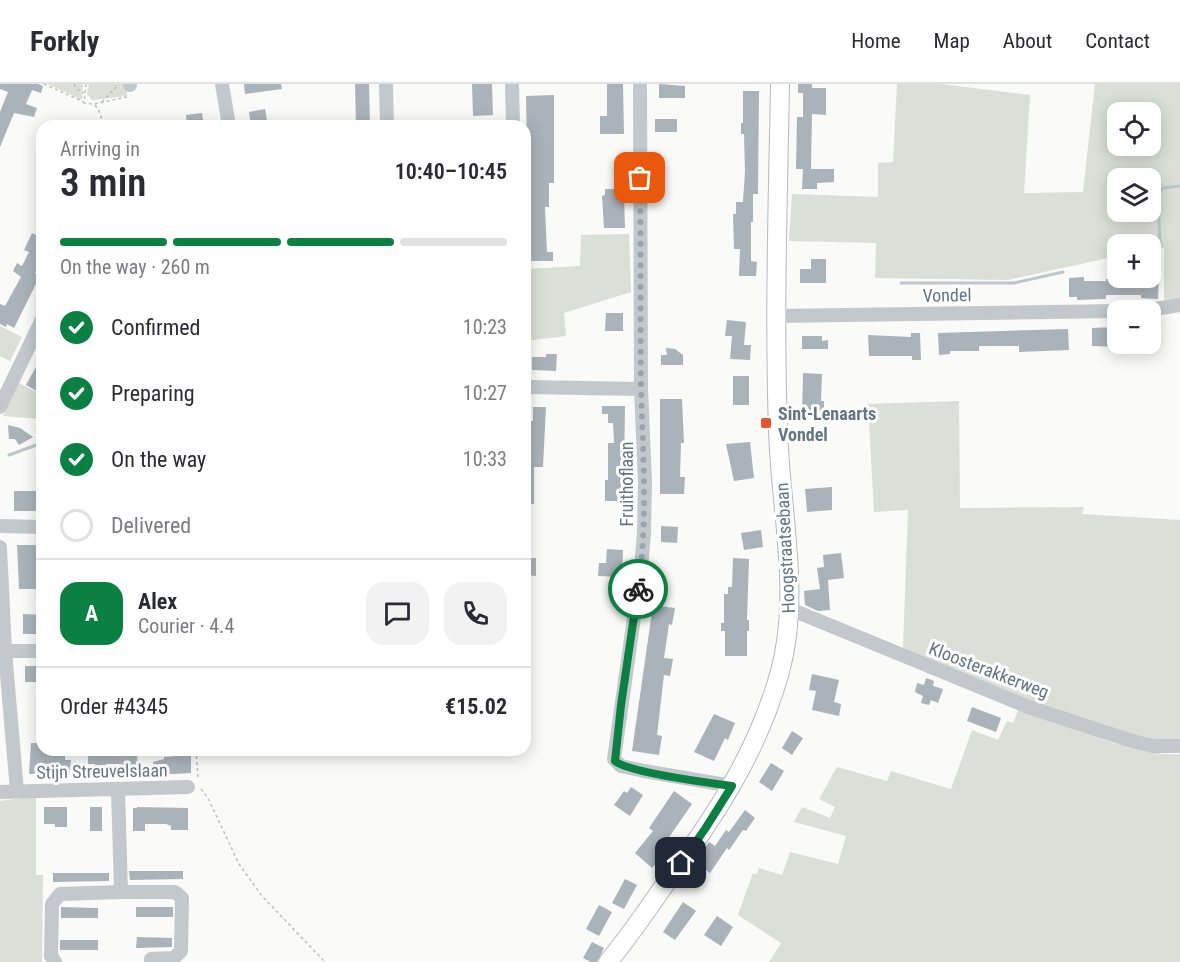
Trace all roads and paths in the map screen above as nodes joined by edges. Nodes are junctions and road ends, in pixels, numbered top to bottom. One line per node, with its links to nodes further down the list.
1 (44, 84): 11 (path)
2 (74, 84): 10 (path)
3 (86, 84): 10 (path)
4 (126, 84): 12 (path); 12 (path)
5 (222, 84): 15 (street)
6 (386, 84): 16 (street)
7 (512, 84): 17 (street)
8 (640, 84): 24 (street, Fruithoflaan)
9 (780, 84): 21 (main road, Hoogstraatsebaan)
10 (85, 93): 11 (path)
11 (84, 103): 13 (path)
12 (101, 103): 13 (path)
13 (94, 105): 14 (path)
14 (102, 120)
15 (228, 120)
16 (387, 120)
17 (513, 120)
18 (1180, 305): 19 (street)
19 (1161, 308)
20 (1107, 311): 21 (street, Vondel)
21 (776, 316): 29 (main road, Hoogstraatsebaan)
22 (36, 332): 25 (street)
23 (531, 387): 24 (street)
24 (641, 389): 34 (street, Fruithoflaan)
25 (0, 407)
26 (0, 526): 27 (street)
27 (36, 527)
28 (0, 547): 30 (street)
29 (790, 609): 32 (street, Kloosterakkerweg); 34 (main road, Hoogstraatsebaan)
30 (5, 651): 31 (street); 37 (street)
31 (36, 651)
32 (1180, 746)
33 (196, 756): 42 (path)
34 (732, 786): 43 (main road, Hoogstraatsebaan)
35 (188, 787): 36 (street, Stijn Streuvelslaan)
36 (118, 789): 37 (street, Stijn Streuvelslaan); 39 (street)
37 (18, 791): 38 (street, Stijn Streuvelslaan)
38 (0, 792)
39 (121, 892): 40 (street); 41 (street)
40 (55, 962)
41 (151, 962)
42 (325, 962)
43 (608, 962)

